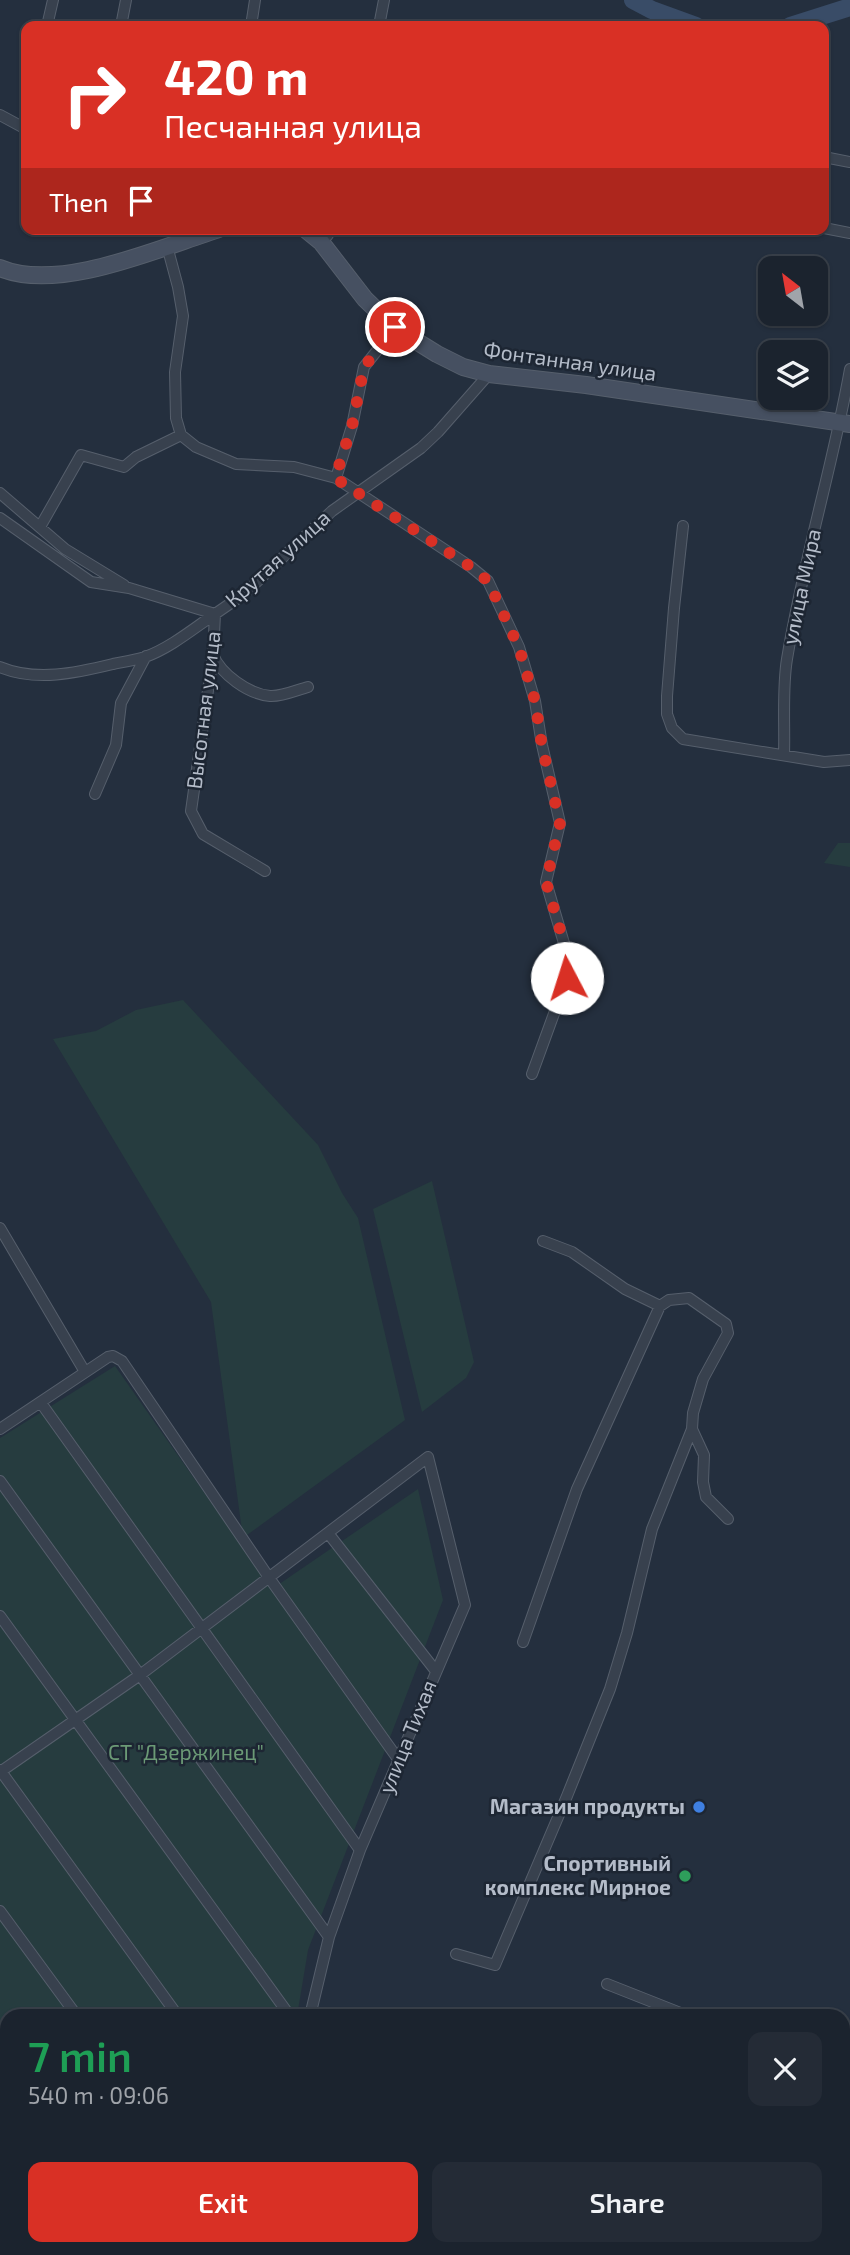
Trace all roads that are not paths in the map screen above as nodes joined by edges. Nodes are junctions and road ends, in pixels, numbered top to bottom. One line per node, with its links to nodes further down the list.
1 (52, 0): 5 (street)
2 (126, 0): 6 (street)
3 (255, 0): 7 (street)
4 (384, 0): 8 (street)
5 (48, 21)
6 (122, 21)
7 (252, 21)
8 (380, 21)
9 (0, 115): 10 (street)
10 (21, 127)
11 (829, 158): 12 (street)
12 (850, 162)
13 (829, 229): 14 (street)
14 (850, 233)
15 (201, 235): 17 (main road)
16 (324, 236): 19 (main road, Фонтанная улица)
17 (167, 246): 18 (main road); 23 (street)
18 (0, 268)
19 (395, 327): 21 (main road, Фонтанная улица); 24 (street)
20 (850, 369): 22 (street, улица Мира)
21 (489, 374): 22 (main road, Фонтанная улица); 26 (street, Крутая улица)
22 (845, 423): 36 (street, улица Мира)
23 (181, 435): 24 (street); 29 (street)
24 (335, 478): 26 (street)
25 (0, 493): 29 (street)
26 (358, 494): 31 (street, Крутая улица); 40 (street)
27 (0, 518): 30 (street, Крутая улица)
28 (683, 526): 36 (street)
29 (40, 527): 30 (street)
30 (129, 588): 31 (street, Крутая улица)
31 (215, 614): 32 (street, Высотная улица); 33 (street, Высотная улица)
32 (213, 655): 35 (street); 39 (street, Высотная улица)
33 (146, 656): 34 (street, Высотная улица); 38 (street)
34 (0, 667)
35 (308, 687)
36 (784, 755): 37 (street)
37 (850, 760)
38 (95, 794)
39 (265, 871)
40 (533, 1074)
41 (0, 1228): 44 (street)
42 (543, 1241): 43 (street)
43 (660, 1306): 47 (street); 54 (street)
44 (85, 1372): 45 (street); 51 (street)
45 (41, 1404): 46 (street); 53 (street)
46 (0, 1429)
47 (692, 1429): 49 (street); 63 (street)
48 (0, 1481): 56 (street)
49 (728, 1519)
50 (328, 1533): 51 (street); 55 (street); 55 (street, улица Тихая)
51 (270, 1578): 53 (street); 58 (street)
52 (0, 1616): 57 (street)
53 (203, 1628): 56 (street); 60 (street)
54 (523, 1642)
55 (435, 1670): 58 (street, улица Тихая)
56 (140, 1675): 57 (street); 62 (street)
57 (76, 1721): 59 (street); 67 (street)
58 (398, 1759): 60 (street, улица Тихая)
59 (0, 1772): 66 (street)
60 (360, 1850): 62 (street, улица Тихая)
61 (0, 1911): 65 (street)
62 (329, 1937): 68 (street, улица Тихая)
63 (456, 1954)
64 (607, 1984): 69 (street)
65 (72, 2009)
66 (173, 2009)
67 (284, 2009)
68 (312, 2009)
69 (670, 2009)

